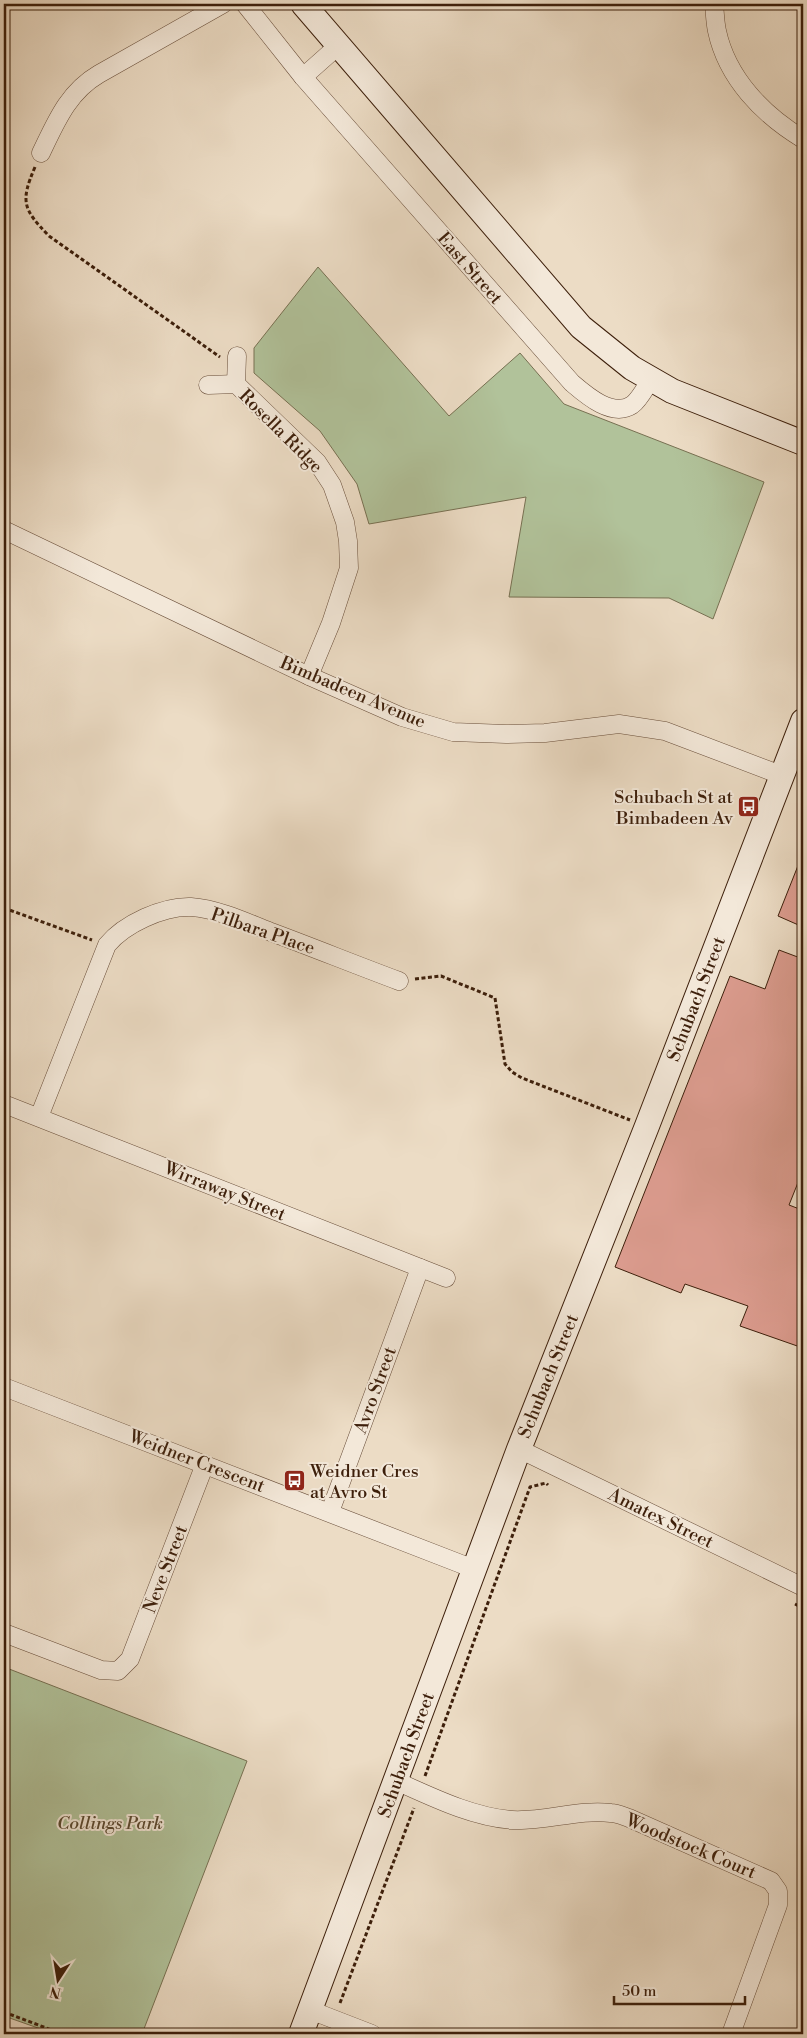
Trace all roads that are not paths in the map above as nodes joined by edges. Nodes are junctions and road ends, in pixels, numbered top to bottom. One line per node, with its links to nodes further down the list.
1 (223, 4): 8 (street)
2 (245, 4): 6 (street, East Street)
3 (303, 4): 5 (street)
4 (714, 4): 7 (street)
5 (339, 45): 6 (street); 9 (street)
6 (303, 76): 9 (street, East Street)
7 (803, 138)
8 (41, 153)
9 (651, 379): 11 (street)
10 (208, 385): 13 (street, Rosella Ridge)
11 (803, 443)
12 (4, 530): 13 (street, Bimbadeen Avenue)
13 (309, 676): 15 (street, Bimbadeen Avenue)
14 (803, 721): 15 (street, Schubach Street)
15 (781, 775): 22 (street, Schubach Street)
16 (399, 981): 18 (street, Pilbara Place)
17 (4, 1104): 18 (street, Wirraway Street)
18 (39, 1117): 19 (street, Wirraway Street)
19 (420, 1268): 20 (street, Wirraway Street); 24 (street, Avro Street)
20 (446, 1278)
21 (4, 1387): 23 (street, Weidner Crescent)
22 (519, 1449): 25 (street, Schubach Street); 26 (street, Amatex Street)
23 (205, 1464): 24 (street, Weidner Crescent); 27 (street, Neve Street)
24 (330, 1512): 25 (street, Weidner Crescent)
25 (474, 1569): 28 (street, Schubach Street)
26 (803, 1587)
27 (4, 1633)
28 (396, 1781): 29 (street, Schubach Street); 32 (street, Woodstock Court)
29 (310, 2010): 30 (street, Schubach Street); 31 (street)
30 (301, 2034)
31 (372, 2034)
32 (731, 2034)

